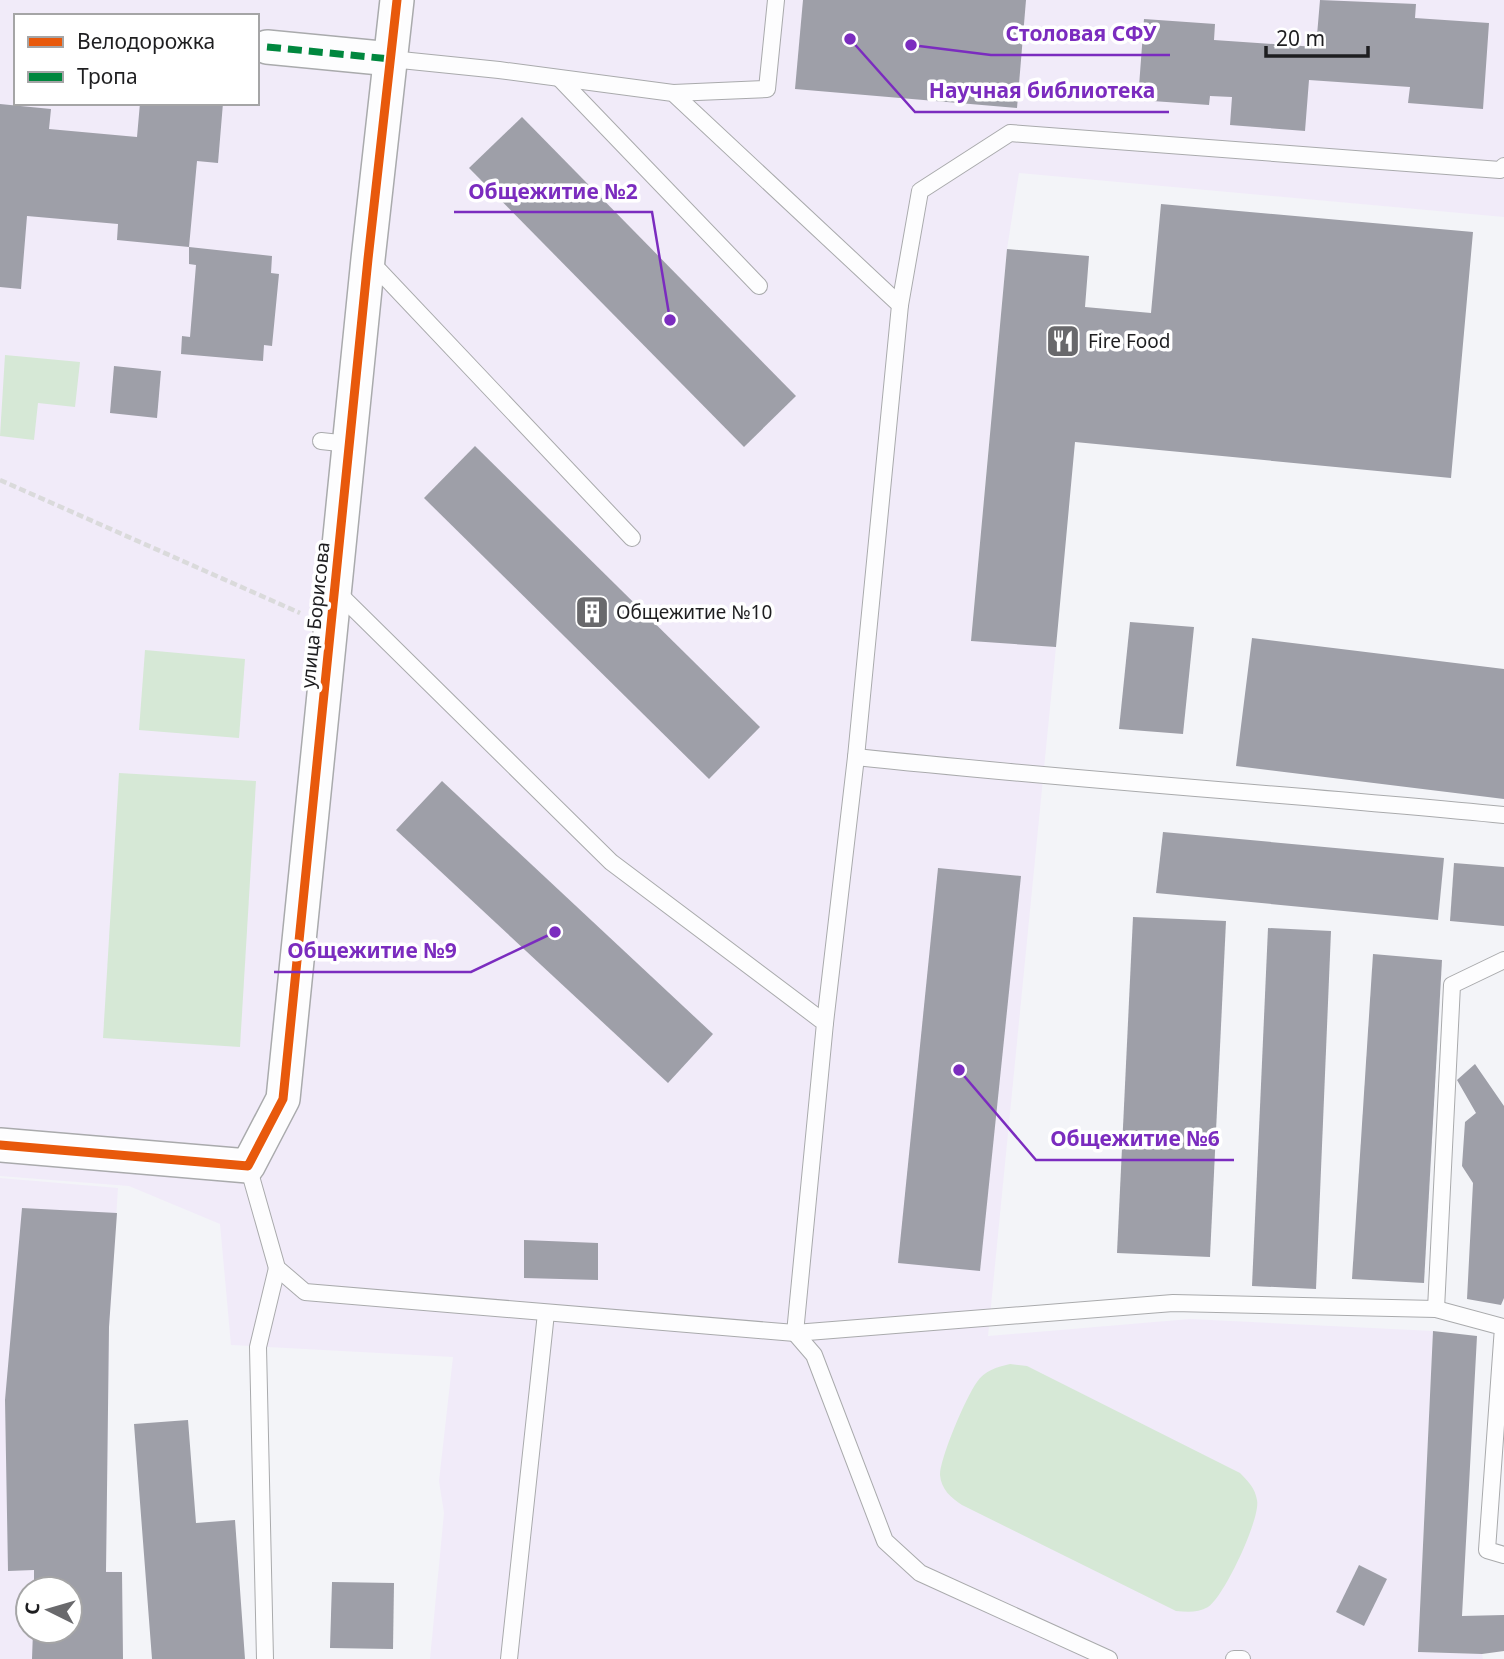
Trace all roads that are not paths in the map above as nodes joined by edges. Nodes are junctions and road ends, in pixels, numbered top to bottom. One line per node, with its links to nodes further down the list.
1 (397, 0): 4 (street, улица Борисова)
2 (776, 0): 6 (lane)
3 (267, 47): 4 (street)
4 (391, 59): 5 (lane); 8 (street, улица Борисова)
5 (561, 80): 6 (lane); 9 (lane)
6 (673, 93): 10 (lane)
7 (1504, 166): 10 (lane)
8 (368, 259): 11 (lane); 12 (street, улица Борисова)
9 (759, 286)
10 (900, 305): 13 (lane)
11 (632, 538)
12 (335, 590): 16 (lane); 18 (street, улица Борисова)
13 (856, 757): 14 (lane); 16 (lane)
14 (1504, 816)
15 (1504, 960): 20 (lane)
16 (825, 1023): 22 (lane)
17 (0, 1145): 18 (street)
18 (248, 1166): 19 (lane)
19 (277, 1268): 21 (lane); 24 (lane)
20 (1436, 1309): 22 (lane); 23 (lane)
21 (546, 1313): 22 (lane); 25 (lane)
22 (795, 1333): 26 (lane)
23 (1504, 1555)
24 (265, 1659)
25 (509, 1659)
26 (1109, 1659)
27 (1234, 1659): 28 (lane)
28 (1242, 1659)

